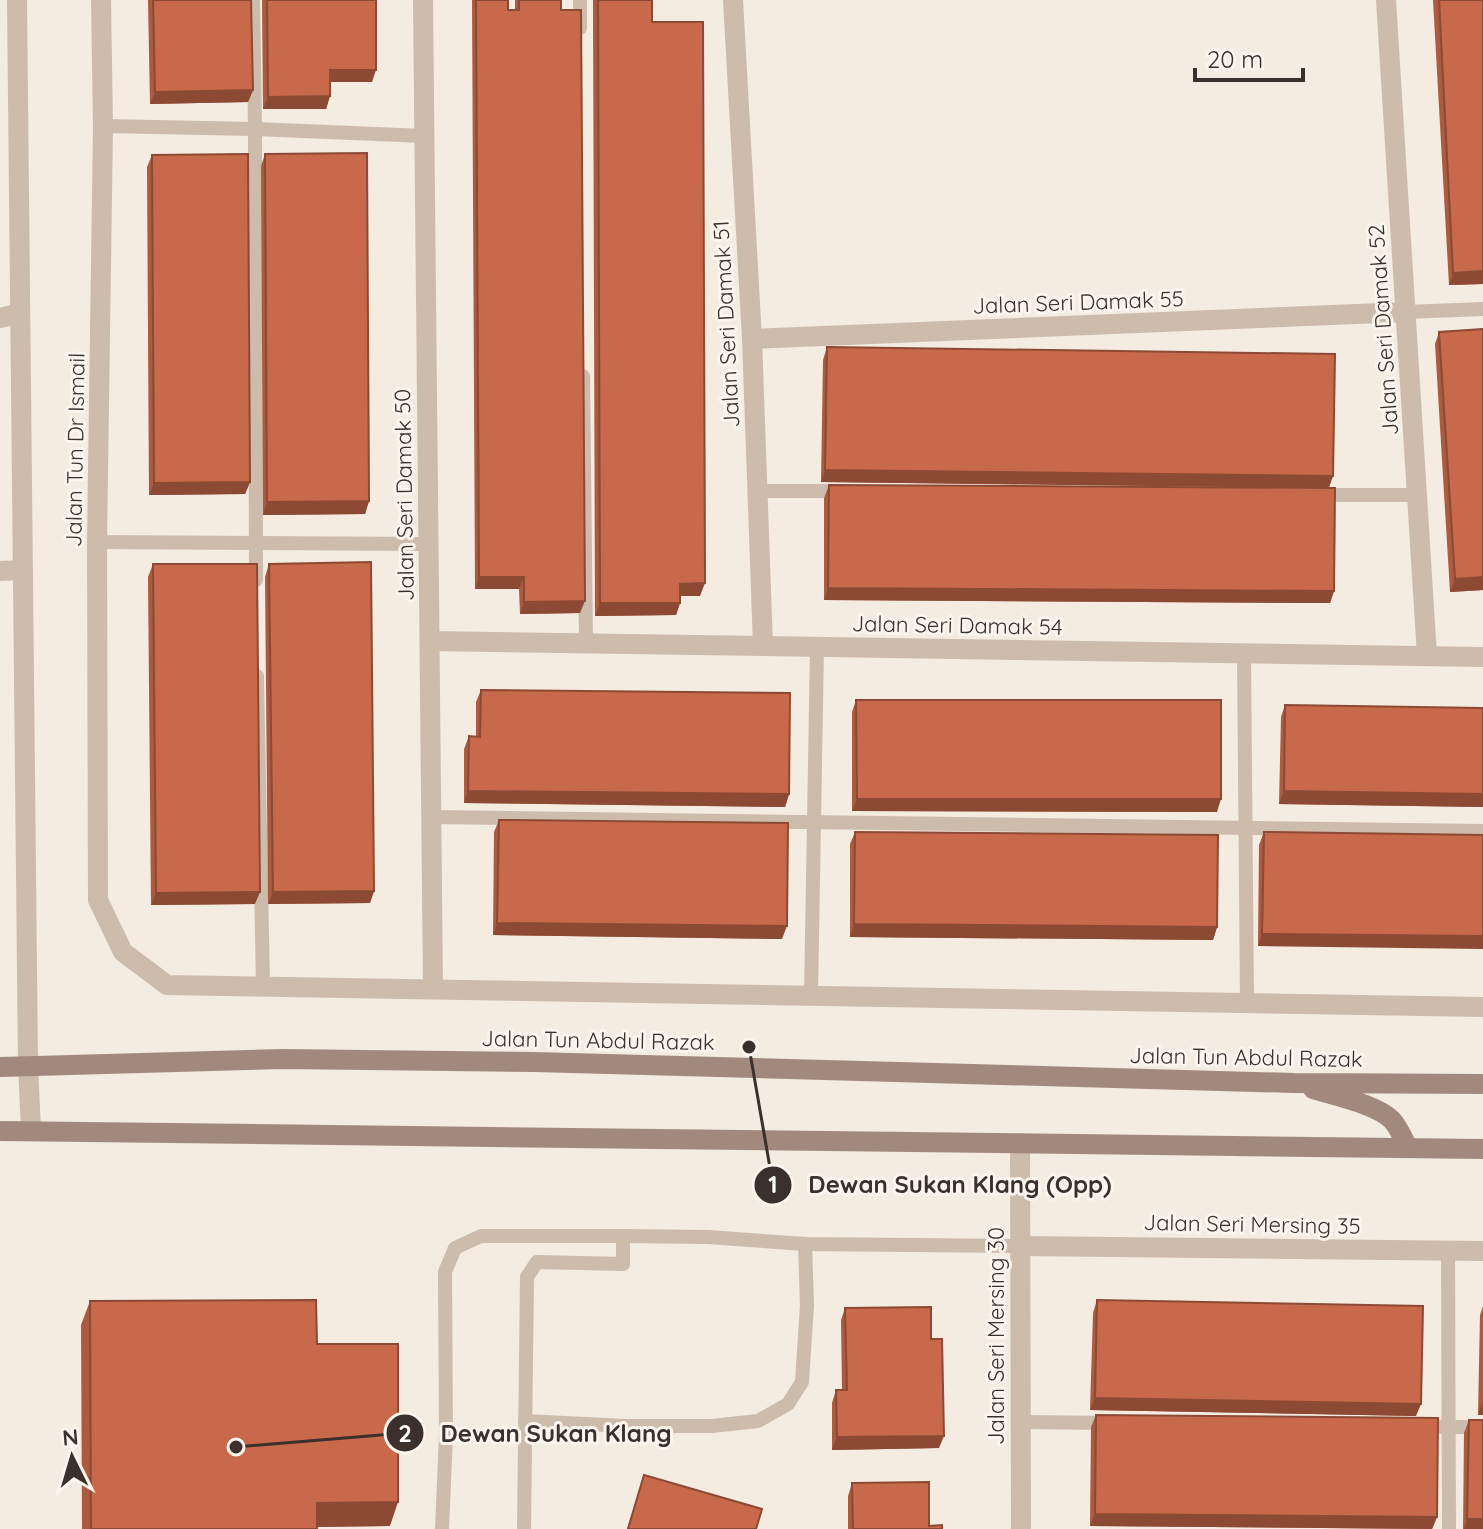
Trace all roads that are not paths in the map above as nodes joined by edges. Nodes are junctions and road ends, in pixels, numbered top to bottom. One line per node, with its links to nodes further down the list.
1 (17, 0): 14 (street)
2 (101, 0): 9 (street, Jalan Tun Dr Ismail)
3 (253, 0): 10 (lane)
4 (423, 0): 11 (street, Jalan Seri Damak 50)
5 (580, 0): 8 (lane)
6 (733, 0): 15 (street, Jalan Seri Damak 51)
7 (1386, 0): 13 (street, Jalan Seri Damak 52)
8 (580, 47)
9 (103, 126): 10 (lane); 21 (street, Jalan Tun Dr Ismail)
10 (255, 129): 11 (lane); 22 (lane)
11 (424, 136): 23 (street, Jalan Seri Damak 50)
12 (1483, 309): 13 (lane)
13 (1406, 312): 15 (street, Jalan Seri Damak 55); 20 (street, Jalan Seri Damak 52)
14 (10, 316): 24 (street)
15 (752, 339): 17 (street, Jalan Seri Damak 51)
16 (583, 361): 28 (lane)
17 (758, 491): 18 (lane); 29 (street, Jalan Seri Damak 51)
18 (852, 491)
19 (1307, 495): 20 (lane)
20 (1417, 495): 33 (street, Jalan Seri Damak 52)
21 (97, 542): 22 (lane); 39 (street, Jalan Tun Dr Ismail)
22 (255, 543): 23 (lane); 26 (lane)
23 (428, 544): 27 (street, Jalan Seri Damak 50)
24 (23, 570): 25 (street); 44 (street)
25 (0, 571)
26 (256, 590)
27 (430, 641): 28 (street, Jalan Seri Damak 54); 35 (street, Jalan Seri Damak 50)
28 (586, 643): 29 (street, Jalan Seri Damak 54)
29 (763, 646): 30 (street, Jalan Seri Damak 54)
30 (817, 647): 31 (street, Jalan Seri Damak 54); 36 (lane)
31 (1244, 653): 33 (street, Jalan Seri Damak 54); 37 (lane)
32 (257, 654): 39 (lane)
33 (1427, 656): 34 (street, Jalan Seri Damak 54)
34 (1483, 657)
35 (431, 817): 36 (lane); 40 (street, Jalan Seri Damak 50)
36 (814, 823): 37 (lane); 41 (lane)
37 (1245, 828): 38 (lane); 42 (lane)
38 (1483, 831)
39 (263, 986): 40 (street)
40 (433, 989): 41 (street)
41 (811, 996): 42 (street)
42 (1247, 1003): 43 (street)
43 (1483, 1007)
44 (28, 1066): 45 (main road, Jalan Tun Abdul Razak); 46 (main road, Jalan Tun Abdul Razak); 48 (street)
45 (0, 1067)
46 (1294, 1083): 47 (main road, Jalan Tun Abdul Razak); 51 (main road)
47 (1483, 1084)
48 (31, 1130): 49 (main road); 50 (main road)
49 (0, 1131)
50 (1020, 1143): 51 (main road); 55 (street, Jalan Seri Mersing 30)
51 (1408, 1148): 52 (main road)
52 (1483, 1149)
53 (623, 1236): 54 (lane); 58 (lane); 64 (lane)
54 (805, 1244): 55 (lane); 58 (lane)
55 (1020, 1246): 56 (street, Jalan Seri Mersing 35); 59 (street, Jalan Seri Mersing 30)
56 (1448, 1250): 57 (street, Jalan Seri Mersing 35); 62 (lane)
57 (1483, 1251)
58 (525, 1421): 65 (lane)
59 (1021, 1422): 60 (lane); 66 (street, Jalan Seri Mersing 30)
60 (1132, 1423)
61 (1401, 1426): 62 (lane)
62 (1449, 1427): 63 (lane); 67 (lane)
63 (1483, 1427)
64 (442, 1529)
65 (524, 1529)
66 (1021, 1529)
67 (1449, 1529)

